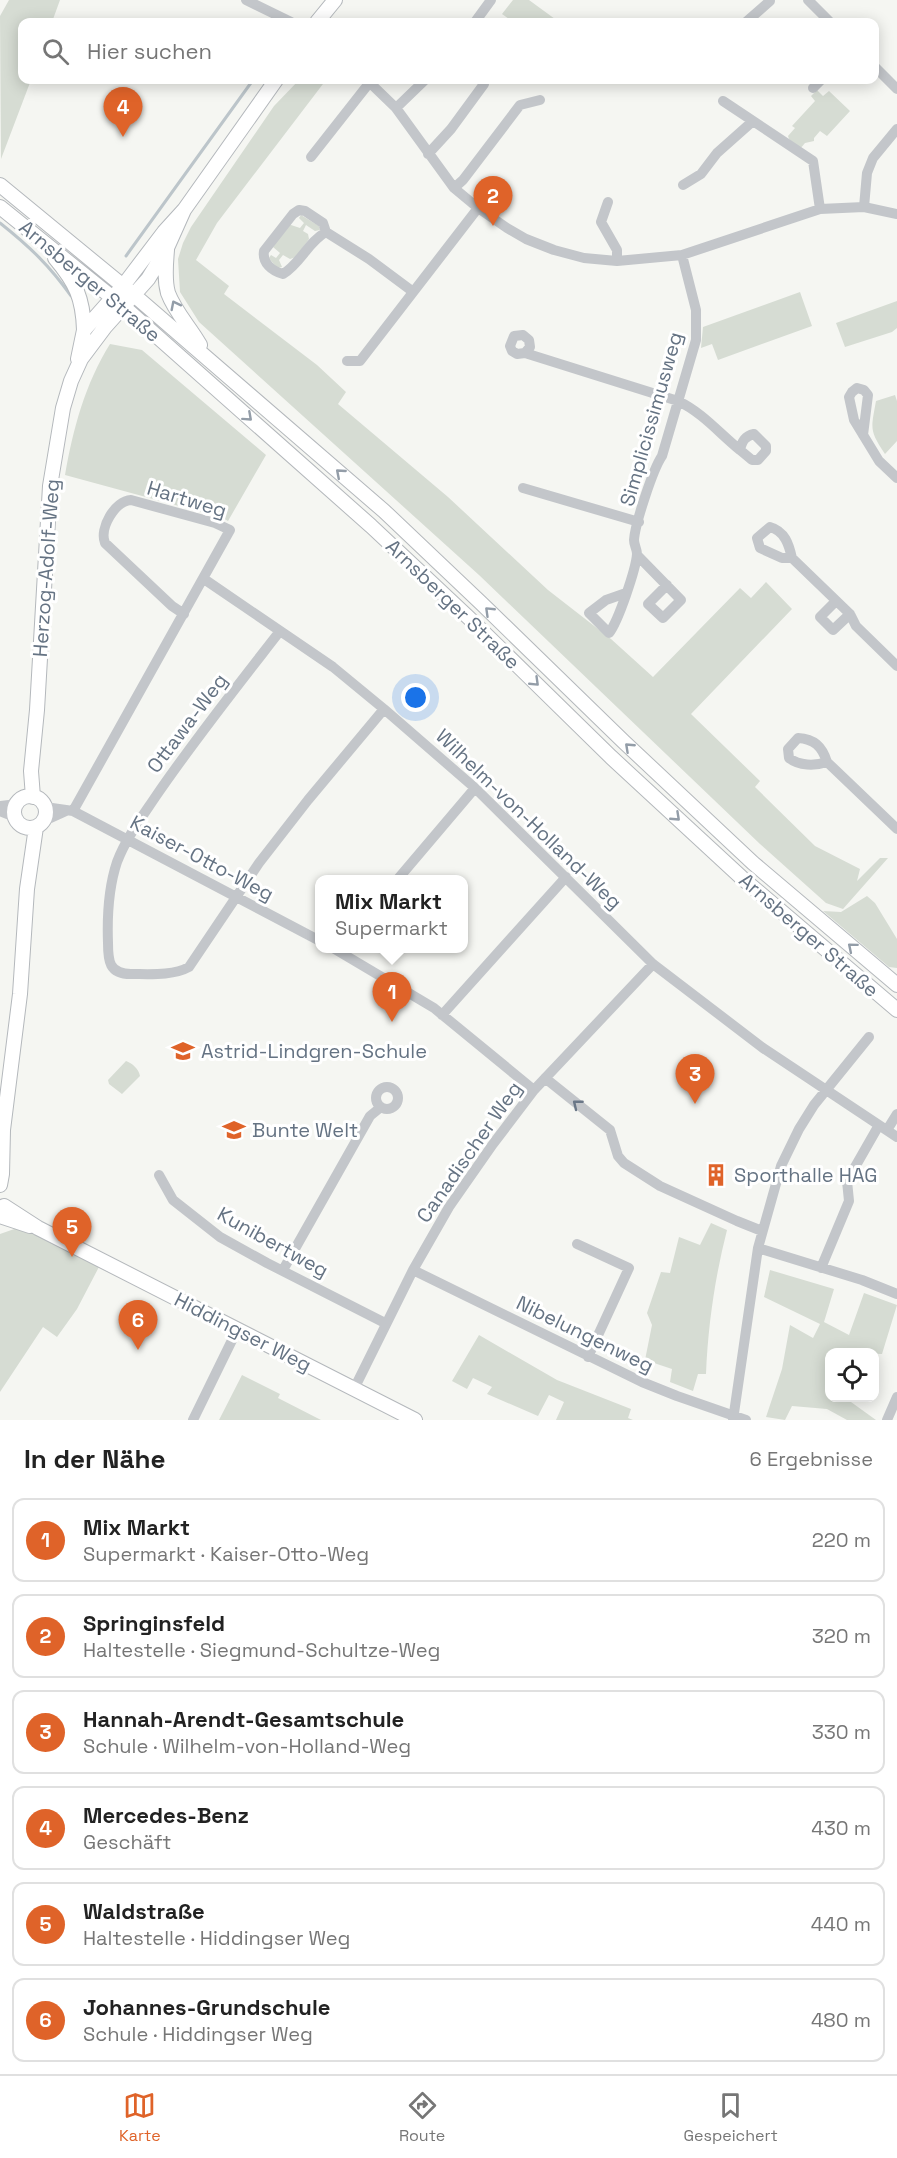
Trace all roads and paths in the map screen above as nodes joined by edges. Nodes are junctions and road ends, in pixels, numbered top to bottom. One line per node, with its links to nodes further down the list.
1 (246, 0): 6 (street)
2 (335, 0): 7 (main road)
3 (491, 0): 8 (street)
4 (770, 0): 9 (street)
5 (808, 0): 10 (street)
6 (283, 18)
7 (320, 18)
8 (478, 18)
9 (750, 18)
10 (826, 18)
11 (879, 71): 19 (street)
12 (273, 84): 35 (main road)
13 (366, 84): 26 (street)
14 (371, 84): 22 (street)
15 (421, 84): 22 (street)
16 (484, 84): 25 (street)
17 (817, 84): 18 (street)
18 (813, 88)
19 (897, 89)
20 (540, 100): 29 (street)
21 (723, 101): 23 (street)
22 (396, 108): 25 (street)
23 (753, 121): 28 (street); 34 (street)
24 (897, 129): 32 (street)
25 (428, 154): 29 (street)
26 (311, 157)
27 (0, 185): 42 (main road, Arnsberger Straße)
28 (683, 185)
29 (454, 188): 33 (street)
30 (608, 202): 41 (street)
31 (0, 207): 38 (main road, Arnsberger Straße)
32 (864, 207): 34 (street); 36 (street)
33 (478, 208): 41 (street); 43 (street)
34 (820, 209): 40 (street)
35 (184, 210): 39 (main road); 42 (main road, Herzog-Adolf-Weg)
36 (897, 214)
37 (326, 232): 37 (street); 43 (street)
38 (37, 235): 45 (main road, Arnsberger Straße); 47 (main road)
39 (167, 248): 44 (main road, Herzog-Adolf-Weg); 49 (main road, one-way to 39)
40 (682, 255): 41 (street); 52 (street, Simplicissimusweg)
41 (617, 261)
42 (123, 286): 44 (main road, Arnsberger Straße); 45 (main road, Herzog-Adolf-Weg)
43 (412, 291): 50 (street)
44 (134, 295): 46 (main road, Herzog-Adolf-Weg); 49 (main road, Arnsberger Straße)
45 (112, 298): 46 (main road, Arnsberger Straße); 47 (main road, Herzog-Adolf-Weg)
46 (124, 307): 51 (main road, Herzog-Adolf-Weg); 84 (main road, Arnsberger Straße, one-way to 84)
47 (84, 330): 51 (main road, Herzog-Adolf-Weg)
48 (525, 353): 52 (street)
49 (205, 355): 83 (main road, Arnsberger Straße, one-way to 49)
50 (347, 361)
51 (76, 367): 74 (main road, Herzog-Adolf-Weg)
52 (678, 401): 54 (street); 57 (street, Simplicissimusweg)
53 (863, 435): 55 (street)
54 (740, 450)
55 (897, 478)
56 (523, 488): 57 (street, Simplicissimusweg)
57 (639, 522): 58 (street, Simplicissimusweg)
58 (637, 555): 61 (street); 62 (street, Simplicissimusweg)
59 (792, 558): 63 (street)
60 (204, 579): 64 (street, Hartweg); 64 (street, Hartweg); 66 (street, Wilhelm-von-Holland-Weg)
61 (667, 585)
62 (626, 593)
63 (837, 601): 65 (street); 65 (street)
64 (184, 614): 73 (street, Hartweg)
65 (850, 614): 67 (street)
66 (280, 631): 68 (street, Wilhelm-von-Holland-Weg); 76 (street, Ottawa-Weg)
67 (897, 666)
68 (384, 709): 70 (street, Wilhelm-von-Holland-Weg); 79 (street)
69 (827, 762): 75 (street)
70 (475, 788): 77 (street); 78 (street, Wilhelm-von-Holland-Weg)
71 (0, 806): 74 (street)
72 (0, 811): 74 (street)
73 (70, 811): 74 (street); 76 (street, Kaiser-Otto-Weg)
74 (30, 812): 94 (main road, Herzog-Adolf-Weg)
75 (897, 829)
76 (128, 839): 79 (street, Kaiser-Otto-Weg); 79 (street, Ottawa-Weg)
77 (400, 875)
78 (566, 877): 82 (street, Wilhelm-von-Holland-Weg); 85 (street)
79 (237, 896): 80 (street, Kaiser-Otto-Weg)
80 (315, 938)
81 (345, 953): 85 (street)
82 (653, 964): 87 (street, Canadischer Weg); 89 (street, Wilhelm-von-Holland-Weg)
83 (897, 985)
84 (897, 1010)
85 (442, 1014): 88 (street)
86 (869, 1037): 89 (street)
87 (545, 1078): 88 (street, Canadischer Weg); 98 (street, one-way to 87)
88 (534, 1090): 103 (street, Canadischer Weg)
89 (825, 1090): 92 (street, Wilhelm-von-Holland-Weg); 98 (street)
90 (381, 1107): 102 (street)
91 (897, 1114): 92 (street)
92 (883, 1127): 93 (street, Wilhelm-von-Holland-Weg); 101 (street)
93 (897, 1137)
94 (1, 1152): 96 (main road, Herzog-Adolf-Weg)
95 (159, 1175): 102 (street, Kunibertweg)
96 (0, 1185)
97 (1, 1207): 106 (main road, Hiddingser Weg)
98 (762, 1231): 100 (street)
99 (577, 1244): 107 (street)
100 (758, 1248): 101 (street); 110 (street)
101 (820, 1268): 104 (street)
102 (283, 1270): 105 (street, Kunibertweg)
103 (413, 1270): 105 (street, Canadischer Weg); 107 (street, Nibelungenweg)
104 (897, 1294)
105 (385, 1323): 108 (street, Canadischer Weg)
106 (237, 1330): 108 (main road, Hiddingser Weg); 111 (street)
107 (588, 1357): 110 (street, Nibelungenweg)
108 (354, 1389): 112 (main road, Hiddingser Weg)
109 (897, 1397): 114 (street)
110 (734, 1418): 113 (street, Nibelungenweg)
111 (192, 1420)
112 (415, 1420)
113 (746, 1420)
114 (887, 1420)

